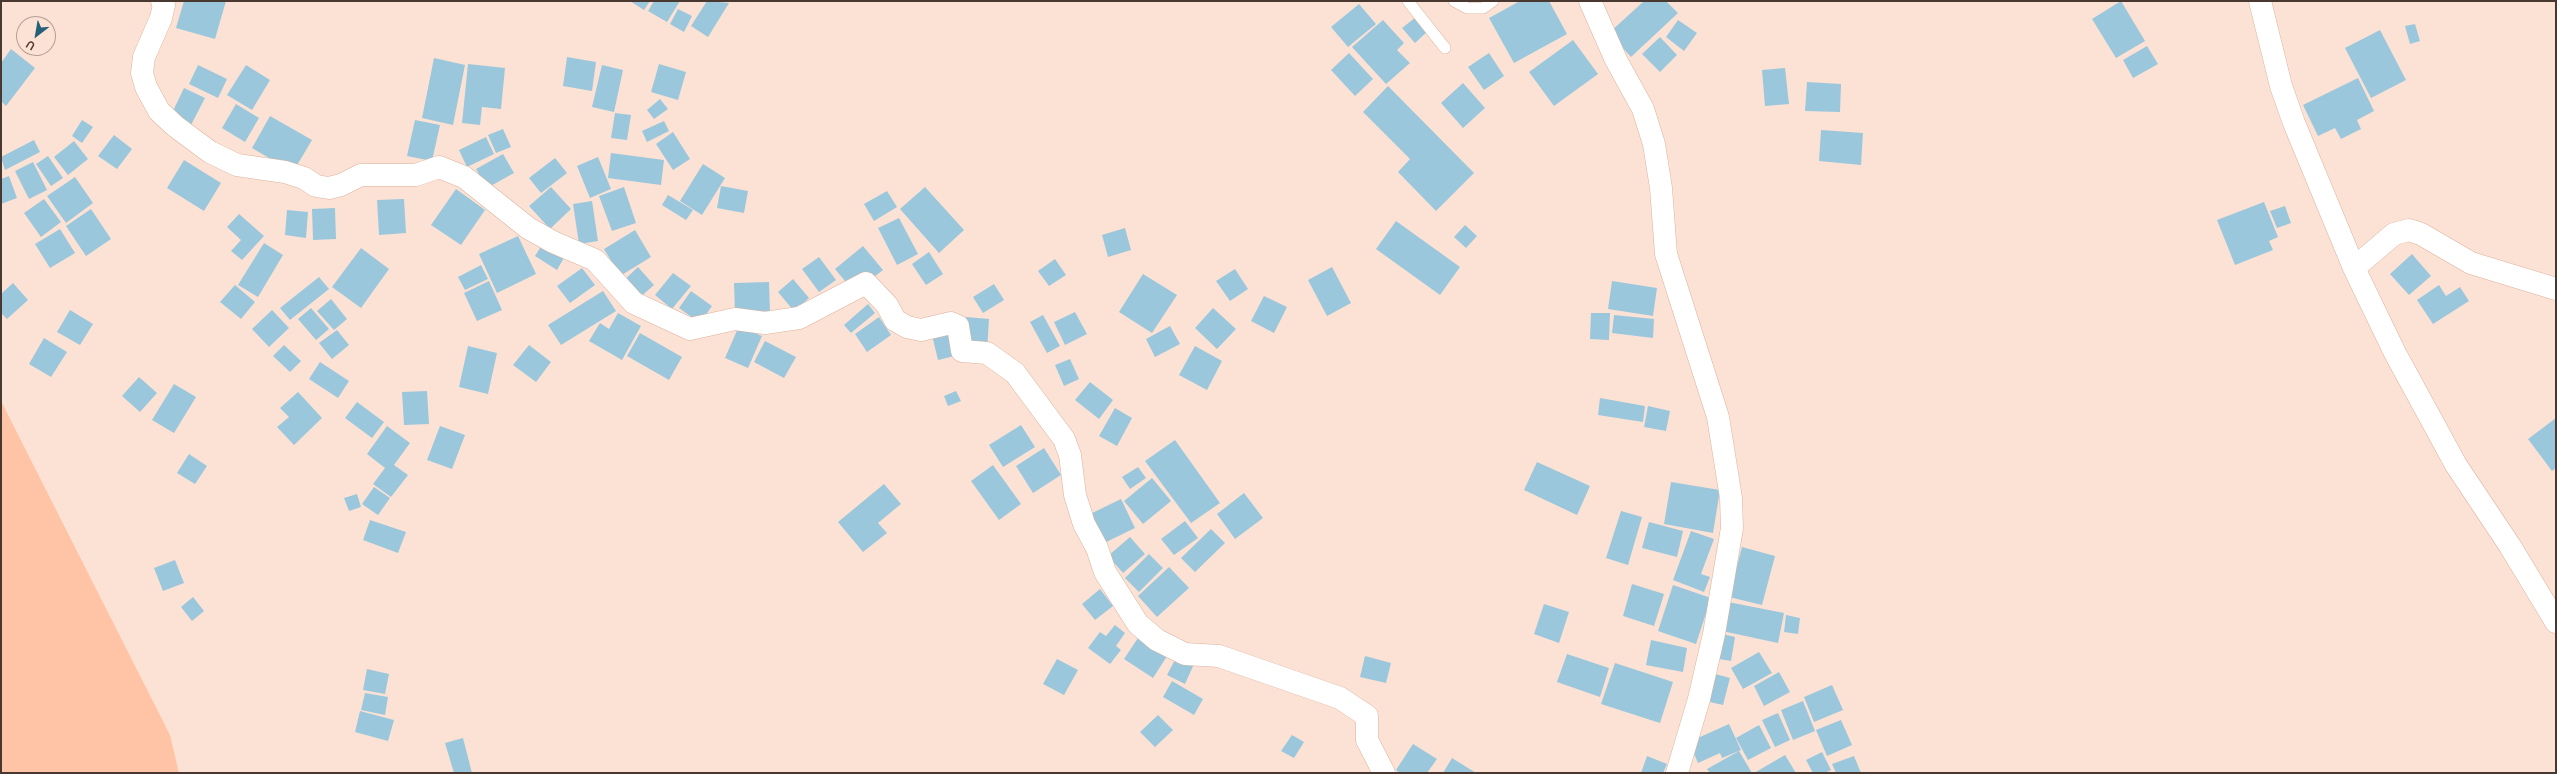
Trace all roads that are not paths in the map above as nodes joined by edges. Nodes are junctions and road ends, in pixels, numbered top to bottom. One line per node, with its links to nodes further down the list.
1 (162, 1): 11 (street)
2 (1408, 1): 7 (lane)
3 (1454, 1): 4 (lane)
4 (1493, 1)
5 (1590, 1): 12 (street)
6 (2260, 1): 8 (street)
7 (1445, 48)
8 (2354, 268): 9 (street); 10 (street)
9 (2556, 289)
10 (2556, 622)
11 (1384, 773)
12 (1677, 773)

